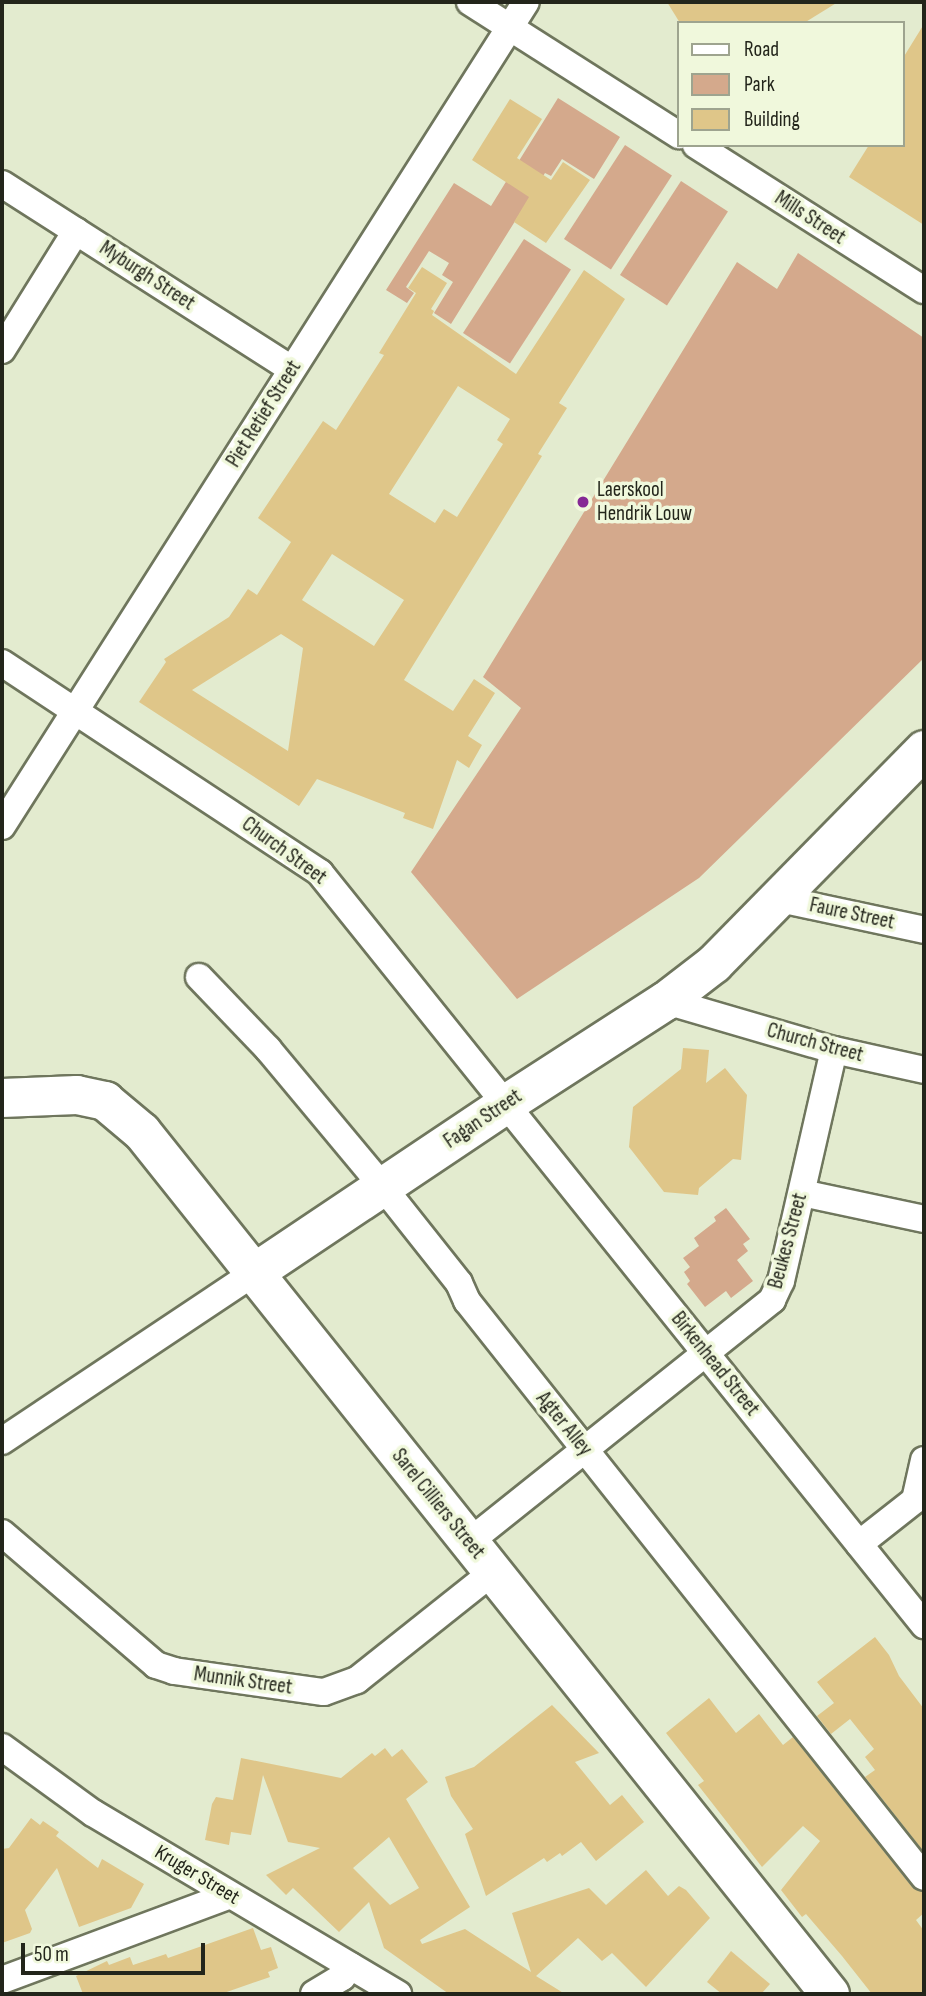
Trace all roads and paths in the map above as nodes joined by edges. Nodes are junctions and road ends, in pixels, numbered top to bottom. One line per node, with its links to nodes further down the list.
1 (470, 2): 3 (street)
2 (526, 2): 3 (street, Piet Retief Street)
3 (510, 27): 4 (street); 10 (street, Piet Retief Street)
4 (678, 134)
5 (698, 147): 8 (street, Mills Street)
6 (2, 184): 7 (street, Myburgh Street)
7 (76, 231): 9 (street); 10 (street, Myburgh Street)
8 (924, 290)
9 (2, 350)
10 (291, 369): 12 (street, Piet Retief Street)
11 (2, 663): 12 (street, Church Street)
12 (75, 711): 14 (street, Piet Retief Street); 22 (street, Church Street)
13 (924, 750): 15 (street, Fagan Street)
14 (2, 826)
15 (780, 898): 16 (street, Faure Street); 18 (street, Fagan Street)
16 (924, 930)
17 (199, 977): 23 (street, Agter Alley)
18 (666, 1001): 19 (street, Church Street); 22 (street, Fagan Street)
19 (834, 1050): 20 (street, Church Street); 24 (street, Beukes Street)
20 (924, 1070)
21 (2, 1098): 26 (street, Sarel Cilliers Street)
22 (506, 1104): 23 (street, Fagan Street); 27 (street, Birkenhead Street)
23 (383, 1187): 26 (street, Fagan Street); 29 (street, Agter Alley)
24 (802, 1193): 25 (street); 27 (street, Beukes Street)
25 (924, 1219)
26 (254, 1273): 28 (street, Fagan Street); 33 (street, Sarel Cilliers Street)
27 (705, 1352): 29 (street, Beukes Street); 34 (street, Birkenhead Street)
28 (2, 1441)
29 (584, 1449): 33 (street, Beukes Street); 38 (street, Agter Alley)
30 (924, 1460): 31 (street)
31 (920, 1501): 34 (street)
32 (2, 1533): 35 (street, Munnik Street)
33 (469, 1542): 35 (street, Sarel Cilliers Street)
34 (859, 1544): 36 (street, Birkenhead Street)
35 (493, 1572): 44 (street, Sarel Cilliers Street)
36 (924, 1625)
37 (2, 1748): 39 (street, Kruger Street)
38 (924, 1877)
39 (230, 1895): 40 (street, Kruger Street); 41 (street)
40 (350, 1966): 42 (street); 43 (street, Kruger Street)
41 (2, 1980)
42 (314, 1994)
43 (398, 1994)
44 (830, 1994)

